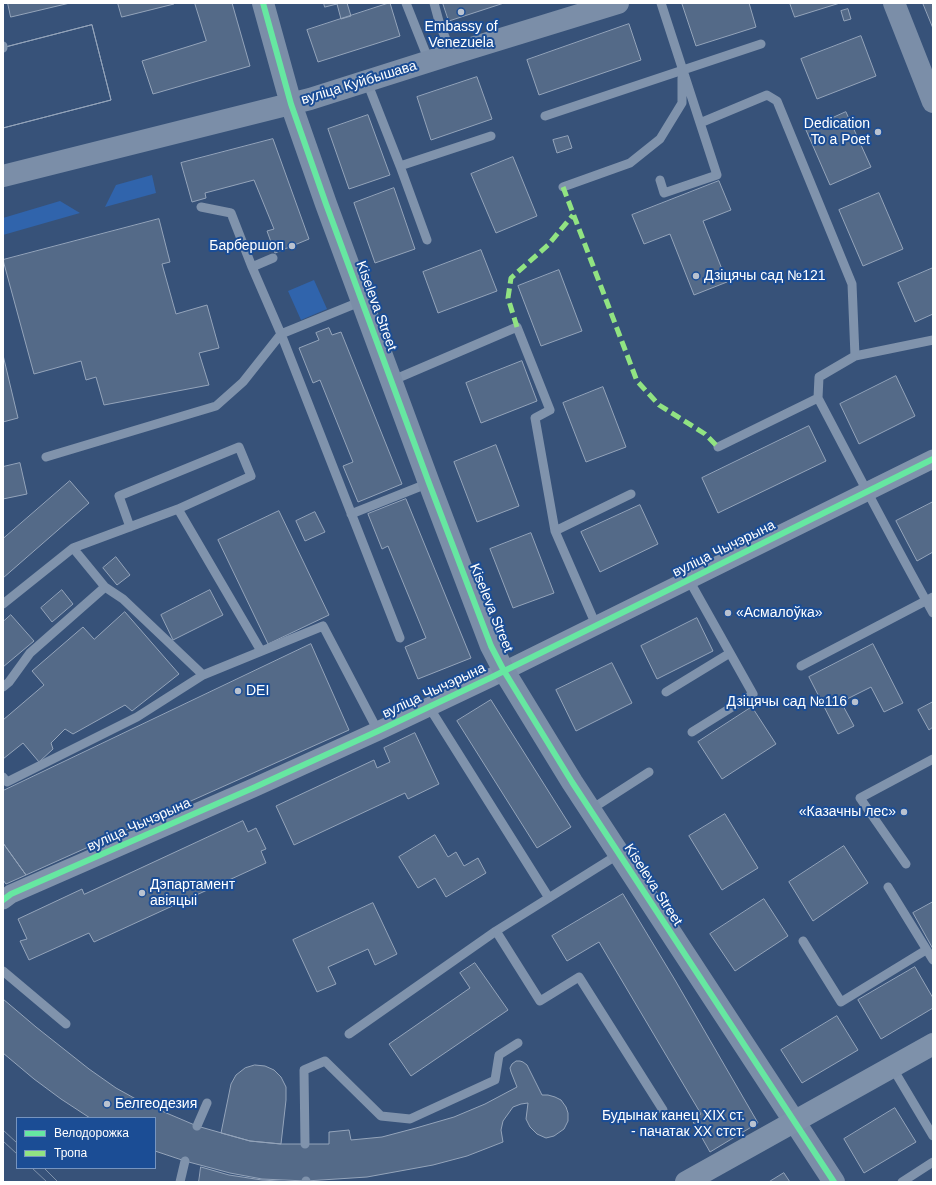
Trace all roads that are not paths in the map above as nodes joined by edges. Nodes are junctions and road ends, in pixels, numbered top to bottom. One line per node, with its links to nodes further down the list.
1 (263, 3): 14 (street, Kiseleva Street)
2 (406, 3): 10 (lane)
3 (434, 3): 9 (lane)
4 (618, 3): 7 (street, вуліца Куйбышава)
5 (661, 3): 11 (lane)
6 (894, 3): 13 (street)
7 (579, 9): 9 (street, вуліца Куйбышава)
8 (761, 44): 11 (lane)
9 (452, 54): 10 (street, вуліца Куйбышава)
10 (429, 61): 12 (street, вуліца Куйбышава)
11 (682, 71): 15 (lane); 16 (lane); 21 (lane)
12 (367, 82): 14 (street, вуліца Куйбышава); 18 (lane)
13 (931, 93)
14 (291, 104): 19 (street, вуліца Куйбышава); 26 (street, Kiseleva Street)
15 (545, 116)
16 (700, 123): 20 (lane); 29 (lane)
17 (491, 136): 18 (lane)
18 (400, 166): 23 (lane)
19 (3, 176)
20 (660, 180)
21 (563, 188)
22 (201, 207): 25 (lane)
23 (427, 240)
24 (274, 258): 25 (lane)
25 (252, 267): 27 (lane)
26 (362, 301): 27 (lane); 30 (street, Kiseleva Street)
27 (281, 334): 33 (lane); 39 (lane)
28 (933, 340): 29 (lane)
29 (855, 356): 31 (lane)
30 (391, 381): 35 (street, Kiseleva Street); 41 (lane)
31 (818, 398): 32 (lane); 36 (lane)
32 (718, 447)
33 (46, 457)
34 (933, 459): 36 (street, вуліца Чычэрына)
35 (429, 483): 39 (lane); 53 (street, Kiseleva Street)
36 (867, 492): 43 (street, вуліца Чычэрына); 45 (lane)
37 (631, 494): 41 (lane)
38 (178, 509): 40 (lane); 40 (lane); 50 (lane)
39 (351, 514): 49 (lane)
40 (130, 527): 42 (lane)
41 (555, 531): 48 (lane)
42 (73, 548): 44 (lane); 46 (lane)
43 (689, 580): 48 (street, вуліца Чычэрына); 51 (lane)
44 (105, 587): 54 (lane); 55 (lane)
45 (930, 599): 47 (lane); 52 (lane)
46 (3, 604)
47 (933, 613)
48 (596, 625): 53 (street, вуліца Чычэрына)
49 (400, 638)
50 (261, 652): 54 (lane); 58 (lane)
51 (730, 653): 56 (lane); 59 (lane)
52 (801, 666)
53 (504, 671): 57 (street, вуліца Чычэрына); 63 (street, Kiseleva Street)
54 (203, 675): 62 (lane)
55 (3, 687)
56 (666, 692)
57 (429, 707): 58 (street, вуліца Чычэрына); 68 (lane)
58 (378, 731): 67 (street, вуліца Чычэрына)
59 (692, 732)
60 (933, 759): 65 (lane)
61 (649, 772): 63 (lane)
62 (3, 777)
63 (590, 810): 64 (street, Kiseleva Street)
64 (619, 854): 68 (lane); 81 (street, Kiseleva Street)
65 (906, 864)
66 (888, 888): 71 (lane)
67 (7, 895)
68 (549, 898): 69 (lane)
69 (496, 931): 75 (lane); 80 (lane)
70 (803, 941): 71 (lane)
71 (926, 950): 72 (lane)
72 (933, 960)
73 (3, 971): 74 (lane)
74 (66, 1024)
75 (349, 1034)
76 (518, 1043): 84 (lane)
77 (933, 1044): 78 (main road)
78 (892, 1067): 81 (main road); 83 (lane)
79 (207, 1104): 82 (lane)
80 (663, 1110)
81 (795, 1122): 88 (main road); 89 (street, Kiseleva Street)
82 (197, 1126)
83 (933, 1136)
84 (305, 1144)
85 (185, 1161): 87 (lane)
86 (933, 1162): 90 (lane)
87 (180, 1182)
88 (686, 1182)
89 (834, 1182)
90 (902, 1182)

